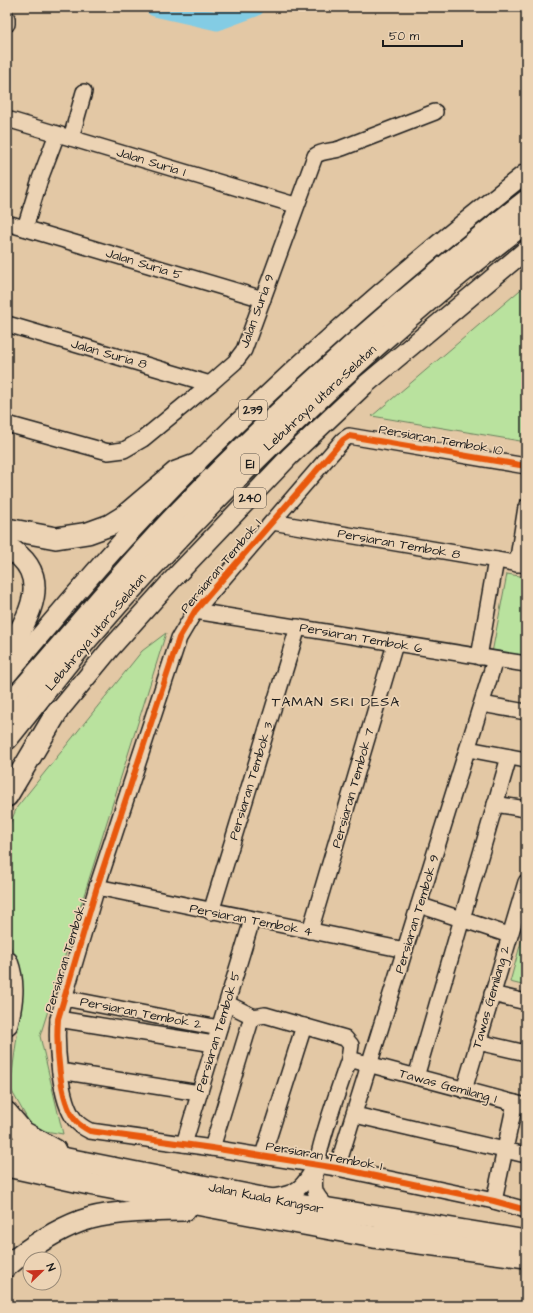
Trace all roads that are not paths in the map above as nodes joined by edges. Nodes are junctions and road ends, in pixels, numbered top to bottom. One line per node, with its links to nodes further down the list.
1 (7, 18): 2 (street)
2 (7, 24)
3 (84, 92): 6 (street)
4 (435, 112): 9 (street, Jalan Suria 9)
5 (7, 119): 6 (street, Jalan Suria 1)
6 (64, 136): 9 (street, Jalan Suria 1); 12 (street)
7 (526, 173): 19 (main road, 239)
8 (526, 201): 36 (highway, Lebuhraya Utara–Selatan / E1)
9 (295, 205): 14 (street, Jalan Suria 9)
10 (526, 222): 39 (highway, Lebuhraya Utara–Selatan / E1)
11 (7, 223): 12 (street, Jalan Suria 5)
12 (24, 228): 14 (street, Jalan Suria 5)
13 (526, 250): 37 (main road, 240)
14 (263, 299): 16 (street, Jalan Suria 9)
15 (7, 324): 16 (street, Jalan Suria 8)
16 (210, 384): 17 (street, Jalan Suria 9)
17 (7, 424)
18 (352, 436): 20 (street, Persiaran Tembok 10); 22 (street, Persiaran Tembok 1)
19 (195, 465): 23 (highway); 34 (main road, 239)
20 (526, 466)
21 (526, 507): 26 (street)
22 (272, 522): 25 (street, Persiaran Tembok 8); 27 (street, Persiaran Tembok 1)
23 (7, 529)
24 (7, 547): 30 (highway)
25 (496, 560): 26 (street, Persiaran Tembok 8); 31 (street)
26 (522, 564)
27 (195, 611): 28 (street, Persiaran Tembok 6); 48 (street, Persiaran Tembok 1)
28 (298, 627): 29 (street, Persiaran Tembok 6); 50 (street, Persiaran Tembok 3)
29 (395, 644): 31 (street, Persiaran Tembok 6); 53 (street, Persiaran Tembok 7)
30 (7, 652)
31 (479, 657): 32 (street, Persiaran Tembok 6)
32 (495, 660): 33 (street, Persiaran Tembok 6); 35 (street, Persiaran Tembok 9)
33 (526, 664)
34 (7, 675)
35 (482, 704): 38 (street); 40 (street, Persiaran Tembok 9)
36 (7, 707)
37 (58, 712): 43 (main road, 240); 44 (highway)
38 (526, 712)
39 (7, 739)
40 (468, 750): 41 (street); 49 (street, Persiaran Tembok 9)
41 (509, 757): 42 (street); 45 (street)
42 (526, 760)
43 (7, 777)
44 (7, 796)
45 (496, 804): 46 (street); 52 (street)
46 (526, 809)
47 (526, 882): 54 (street, Tawas Gemilang 2)
48 (97, 888): 50 (street, Persiaran Tembok 4); 58 (street, Persiaran Tembok 1)
49 (419, 905): 52 (street); 55 (street, Persiaran Tembok 9)
50 (211, 912): 51 (street, Persiaran Tembok 4)
51 (252, 920): 53 (street, Persiaran Tembok 4); 60 (street, Persiaran Tembok 5)
52 (462, 920): 54 (street); 72 (street)
53 (310, 931): 55 (street, Persiaran Tembok 4)
54 (509, 935): 57 (street, Tawas Gemilang 2)
55 (406, 950): 70 (street, Persiaran Tembok 9)
56 (7, 962): 63 (highway)
57 (492, 994): 59 (street); 66 (street, Tawas Gemilang 2)
58 (64, 998): 62 (street, Persiaran Tembok 1); 65 (street, Persiaran Tembok 2)
59 (526, 1002)
60 (228, 1004): 61 (street); 65 (street, Persiaran Tembok 5)
61 (254, 1017): 64 (street); 80 (street)
62 (58, 1019): 67 (street); 71 (street, Persiaran Tembok 1)
63 (7, 1024)
64 (304, 1026): 69 (street); 82 (street)
65 (219, 1028): 67 (street, Persiaran Tembok 5)
66 (478, 1042): 68 (street); 73 (street, Tawas Gemilang 2)
67 (214, 1044): 74 (street, Persiaran Tembok 5)
68 (526, 1053)
69 (349, 1059): 70 (street, Tawas Gemilang 1); 85 (street)
70 (370, 1065): 72 (street, Tawas Gemilang 1); 77 (street, Persiaran Tembok 9)
71 (60, 1071): 74 (street); 78 (street, Persiaran Tembok 1)
72 (416, 1077): 73 (street, Tawas Gemilang 1)
73 (464, 1090): 75 (street, Tawas Gemilang 1)
74 (200, 1093): 78 (street, Persiaran Tembok 5)
75 (521, 1105): 81 (street)
76 (7, 1113): 84 (highway)
77 (355, 1115): 81 (street); 87 (street, Persiaran Tembok 9)
78 (184, 1144): 80 (street, Persiaran Tembok 1)
79 (7, 1147): 84 (highway, Jalan Kuala Kangsar)
80 (212, 1148): 82 (street, Persiaran Tembok 1)
81 (505, 1150): 83 (street); 89 (street)
82 (263, 1155): 85 (street, Persiaran Tembok 1)
83 (526, 1155)
84 (90, 1164): 88 (highway, Jalan Kuala Kangsar)
85 (316, 1165): 87 (street, Persiaran Tembok 1); 88 (street); 92 (street)
86 (7, 1166): 90 (highway, Jalan Kuala Kangsar)
87 (337, 1168): 89 (street, Persiaran Tembok 1)
88 (262, 1198): 92 (highway, Jalan Kuala Kangsar)
89 (494, 1200): 91 (street, Persiaran Tembok 1)
90 (211, 1206): 94 (highway, Jalan Kuala Kangsar); 95 (highway)
91 (526, 1210)
92 (332, 1211): 93 (highway, Jalan Kuala Kangsar)
93 (526, 1241)
94 (526, 1257)
95 (7, 1266)

